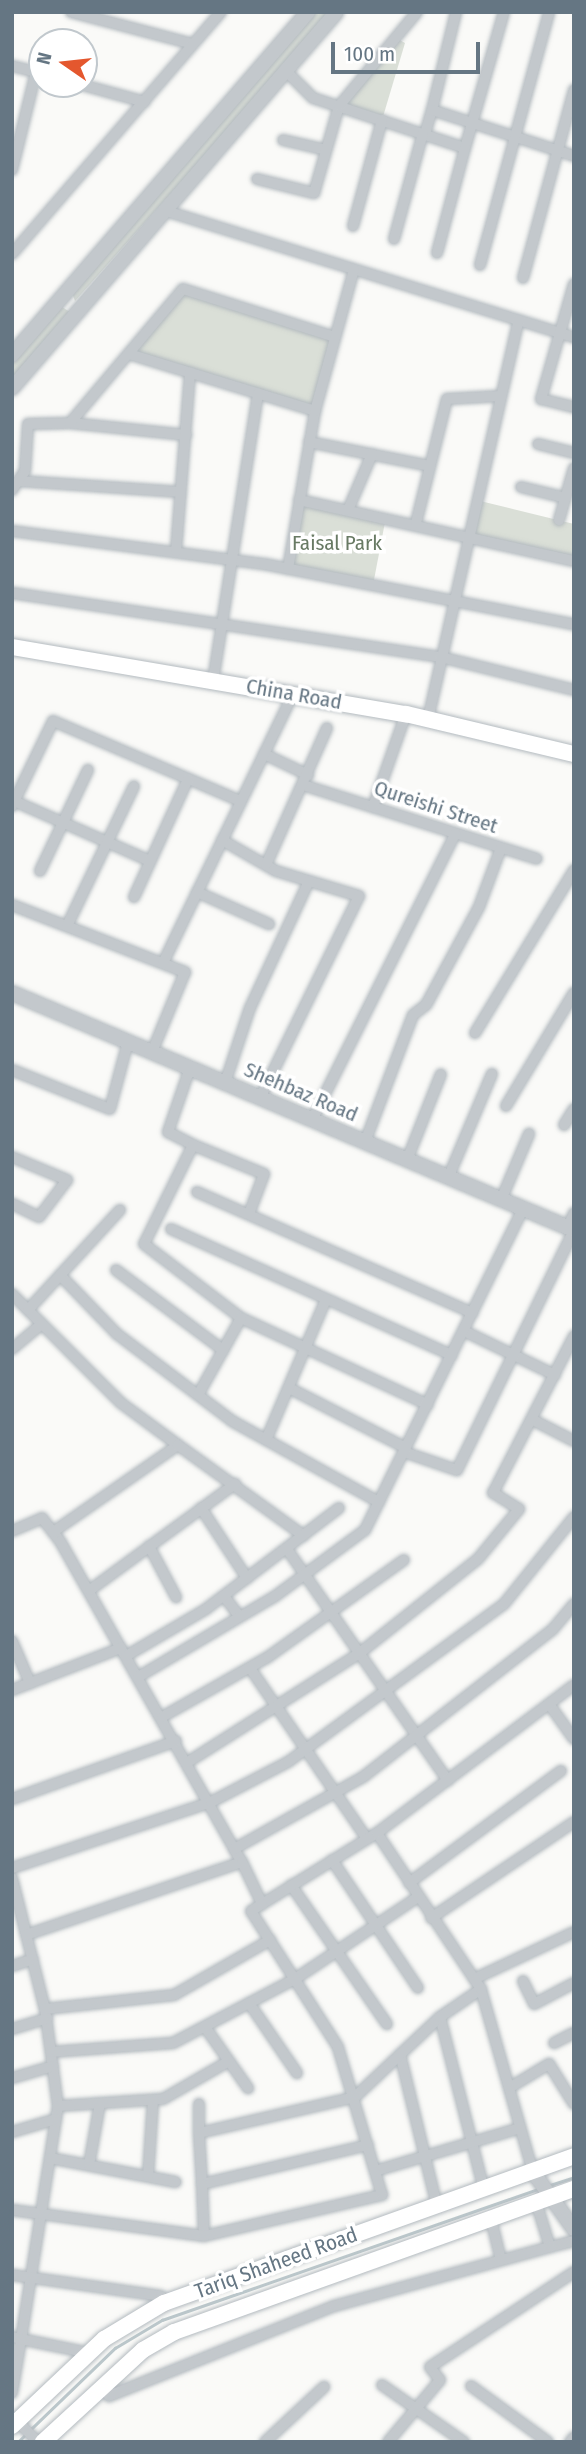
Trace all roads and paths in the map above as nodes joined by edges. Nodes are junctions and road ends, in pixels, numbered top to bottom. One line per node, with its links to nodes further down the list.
1 (71, 12): 9 (street)
2 (221, 12): 9 (street)
3 (308, 12): 37 (street)
4 (336, 12): 10 (street)
5 (417, 12): 15 (street)
6 (456, 12): 16 (street)
7 (504, 12): 18 (street)
8 (549, 12): 20 (street)
9 (193, 44): 14 (street)
10 (286, 71): 15 (street); 28 (street)
11 (98, 89): 14 (street)
12 (574, 90): 24 (street)
13 (32, 98): 26 (street)
14 (145, 102): 32 (street)
15 (339, 106): 17 (street); 23 (street)
16 (432, 110): 18 (street); 19 (street)
17 (383, 120): 19 (street); 29 (street)
18 (471, 123): 20 (street); 22 (street)
19 (424, 134): 22 (street); 30 (street)
20 (515, 137): 24 (street); 33 (street)
21 (283, 140): 23 (street)
22 (465, 148): 31 (street)
23 (326, 150): 27 (street)
24 (556, 150): 25 (street); 35 (street)
25 (574, 156)
26 (12, 170)
27 (257, 179)
28 (166, 211): 34 (street); 38 (street)
29 (353, 226)
30 (394, 239)
31 (436, 253)
32 (12, 254)
33 (480, 265)
34 (354, 269): 39 (street); 41 (street)
35 (523, 278)
36 (574, 284): 40 (street)
37 (62, 298): 38 (street); 44 (street)
38 (78, 312): 46 (street)
39 (519, 320): 40 (street); 48 (street)
40 (560, 332): 42 (street); 49 (street)
41 (332, 336): 43 (street); 50 (street)
42 (574, 337)
43 (129, 354): 45 (street); 51 (street)
44 (12, 355)
45 (190, 373): 47 (street); 52 (street)
46 (12, 388)
47 (258, 394): 50 (street); 70 (street)
48 (501, 396): 57 (street); 68 (street)
49 (574, 407)
50 (315, 411): 53 (street)
51 (71, 423): 52 (street); 59 (street)
52 (186, 435): 61 (street)
53 (309, 442): 56 (street); 63 (street)
54 (538, 444): 55 (street)
55 (574, 453)
56 (372, 454): 57 (street); 64 (street)
57 (430, 466): 66 (street)
58 (574, 468): 62 (street)
59 (16, 485): 61 (street)
60 (521, 487): 62 (street)
61 (181, 492): 69 (street)
62 (566, 498): 65 (street)
63 (299, 500): 64 (street); 72 (street)
64 (348, 510): 66 (street)
65 (559, 520)
66 (416, 523): 68 (street)
67 (12, 531): 69 (street)
68 (468, 533): 71 (street); 74 (street)
69 (176, 551): 70 (street)
70 (233, 560): 72 (street); 76 (street)
71 (574, 562)
72 (288, 569): 74 (street)
73 (12, 593): 76 (street)
74 (454, 597): 75 (street); 78 (street)
75 (574, 624)
76 (222, 625): 78 (street); 79 (street)
77 (12, 647): 79 (main road, China Road)
78 (441, 657): 80 (street); 83 (street)
79 (213, 681): 81 (main road, China Road)
80 (574, 690)
81 (293, 694): 82 (main road, China Road); 85 (street)
82 (405, 714): 83 (main road, China Road); 93 (street)
83 (428, 719): 86 (main road, China Road)
84 (327, 728): 89 (street)
85 (264, 754): 89 (street, Qureishi Street); 91 (street)
86 (574, 754)
87 (88, 769): 94 (street)
88 (188, 779): 91 (street); 92 (street); 100 (street)
89 (305, 780): 93 (street, Qureishi Street); 101 (street)
90 (134, 786): 97 (street)
91 (241, 801): 96 (street)
92 (13, 804): 94 (street)
93 (373, 807): 95 (street, Qureishi Street)
94 (63, 823): 97 (street); 103 (street)
95 (455, 834): 98 (street, Qureishi Street); 124 (street)
96 (222, 840): 101 (street); 105 (street)
97 (108, 842): 100 (street); 109 (street)
98 (501, 848): 99 (street, Qureishi Street); 127 (street)
99 (537, 859)
100 (150, 861): 106 (street)
101 (266, 865): 104 (street)
102 (574, 870): 113 (street)
103 (40, 872)
104 (309, 881): 120 (street); 121 (street)
105 (197, 892): 108 (street); 110 (street)
106 (134, 897)
107 (12, 905): 109 (street)
108 (269, 924)
109 (67, 926): 110 (street)
110 (163, 963): 115 (street)
111 (12, 993): 114 (street, Shehbaz Road)
112 (574, 993): 122 (street)
113 (475, 1033)
114 (128, 1042): 115 (street, Shehbaz Road); 117 (street)
115 (152, 1052): 116 (street, Shehbaz Road)
116 (190, 1068): 120 (street, Shehbaz Road); 128 (street)
117 (12, 1070)
118 (441, 1074): 130 (street)
119 (492, 1074): 131 (street)
120 (225, 1083): 121 (street, Shehbaz Road)
121 (260, 1098): 124 (street, Shehbaz Road)
122 (506, 1106)
123 (574, 1109): 125 (street)
124 (312, 1120): 127 (street, Shehbaz Road)
125 (564, 1125)
126 (529, 1134): 133 (street)
127 (365, 1142): 130 (street, Shehbaz Road)
128 (193, 1145): 138 (street); 147 (street)
129 (12, 1157): 134 (street)
130 (407, 1160): 131 (street, Shehbaz Road)
131 (448, 1178): 133 (street, Shehbaz Road)
132 (197, 1192): 138 (street)
133 (502, 1200): 135 (street, Shehbaz Road)
134 (12, 1204)
135 (523, 1209): 140 (street, Shehbaz Road); 146 (street)
136 (120, 1210): 142 (street)
137 (574, 1213): 140 (street)
138 (249, 1214): 146 (street)
139 (171, 1229): 144 (street)
140 (572, 1229): 155 (street)
141 (116, 1270): 152 (street)
142 (60, 1275): 145 (street); 158 (street)
143 (12, 1294): 145 (street)
144 (326, 1299): 153 (street); 154 (street)
145 (28, 1310): 148 (street)
146 (473, 1313): 149 (street)
147 (242, 1318): 152 (street); 153 (street)
148 (42, 1324): 151 (street); 163 (street)
149 (464, 1331): 154 (street); 155 (street)
150 (574, 1336): 156 (street)
151 (12, 1349)
152 (223, 1350): 158 (street)
153 (306, 1350): 157 (street); 159 (street)
154 (453, 1355): 159 (street)
155 (516, 1356): 156 (street); 164 (street)
156 (555, 1376): 160 (street)
157 (289, 1388): 161 (street); 164 (street)
158 (198, 1395): 161 (street)
159 (428, 1405): 164 (street)
160 (533, 1420): 162 (street); 186 (street)
161 (266, 1440): 166 (street)
162 (574, 1441)
163 (178, 1445): 165 (street); 171 (street)
164 (405, 1450): 166 (street)
165 (235, 1484): 167 (street); 172 (street)
166 (379, 1502): 176 (street)
167 (201, 1508): 173 (street); 177 (street)
168 (339, 1508): 172 (street)
169 (574, 1517): 192 (street)
170 (12, 1531): 171 (street)
171 (53, 1532): 178 (street)
172 (303, 1536): 174 (street)
173 (149, 1546): 178 (street); 180 (street)
174 (286, 1549): 176 (street); 177 (street)
175 (404, 1560): 182 (street)
176 (305, 1574): 182 (street); 183 (street)
177 (247, 1578): 179 (street)
178 (90, 1590): 185 (street)
179 (224, 1595): 183 (street); 185 (street)
180 (176, 1597)
181 (574, 1604): 196 (street)
182 (333, 1613): 186 (street); 187 (street)
183 (240, 1617): 188 (street)
184 (12, 1641): 189 (street)
185 (123, 1652): 188 (street); 189 (street)
186 (361, 1652): 192 (street); 194 (street)
187 (250, 1668): 194 (street); 195 (street)
188 (138, 1677): 195 (street)
189 (30, 1683): 191 (street)
190 (574, 1685): 193 (street)
191 (12, 1690)
192 (386, 1692): 196 (street); 199 (street)
193 (549, 1704): 197 (street); 202 (street)
194 (277, 1707): 199 (street); 200 (street)
195 (162, 1717): 198 (street)
196 (416, 1735): 202 (street); 203 (street)
197 (574, 1739)
198 (176, 1741): 200 (street); 204 (street)
199 (307, 1749): 203 (street); 205 (street)
200 (188, 1762): 205 (street)
201 (561, 1772): 213 (street)
202 (448, 1781): 207 (street)
203 (335, 1793): 207 (street); 208 (street)
204 (12, 1799)
205 (211, 1802): 208 (street); 211 (street)
206 (574, 1822): 217 (street)
207 (372, 1836): 209 (street); 213 (street)
208 (234, 1849): 210 (street)
209 (332, 1860): 214 (street); 219 (street)
210 (242, 1862): 216 (street); 221 (street)
211 (12, 1868)
212 (12, 1880): 218 (street)
213 (409, 1883): 215 (street)
214 (291, 1885): 216 (street); 223 (street)
215 (418, 1897): 217 (street); 219 (street)
216 (262, 1904): 222 (street)
217 (431, 1918): 227 (street)
218 (17, 1921): 221 (street)
219 (376, 1925): 223 (street); 230 (street)
220 (574, 1932): 227 (street)
221 (26, 1935): 224 (street)
222 (270, 1940): 226 (street); 233 (street)
223 (337, 1951): 226 (street); 235 (street)
224 (33, 1959): 225 (street); 233 (street)
225 (12, 1966)
226 (295, 1979): 232 (street); 248 (street)
227 (474, 1979): 231 (street)
228 (523, 1982): 229 (street)
229 (574, 1983)
230 (418, 1988)
231 (481, 1989): 234 (street); 247 (street)
232 (249, 2003): 236 (street); 244 (street)
233 (46, 2014): 237 (street); 240 (street)
234 (440, 2017): 241 (street); 258 (street)
235 (387, 2024)
236 (205, 2026): 240 (street); 242 (street)
237 (12, 2029)
238 (574, 2033): 239 (street)
239 (554, 2043)
240 (51, 2052): 243 (street)
241 (400, 2054): 248 (street); 260 (street)
242 (229, 2061): 246 (street); 249 (street)
243 (53, 2066): 245 (street); 253 (street)
244 (297, 2073)
245 (12, 2078)
246 (248, 2088)
247 (509, 2088): 252 (street); 255 (street)
248 (355, 2097): 257 (street); 259 (street)
249 (153, 2100): 250 (street); 266 (street)
250 (100, 2103): 253 (street); 263 (street)
251 (199, 2104): 257 (street)
252 (574, 2104)
253 (58, 2106): 254 (street)
254 (56, 2119): 256 (street); 262 (street)
255 (520, 2128): 258 (street); 265 (street)
256 (12, 2132)
257 (200, 2133): 268 (street)
258 (472, 2142): 260 (street); 269 (street)
259 (368, 2145): 264 (street); 268 (street)
260 (425, 2156): 264 (street); 272 (street)
261 (574, 2156): 265 (main road, Tariq Shaheed Road)
262 (50, 2158): 263 (street); 274 (street)
263 (89, 2165): 266 (street)
264 (375, 2171): 277 (street)
265 (533, 2172): 269 (main road, Tariq Shaheed Road); 271 (street)
266 (148, 2176): 267 (street)
267 (176, 2182)
268 (202, 2184): 277 (street)
269 (484, 2189): 272 (main road, Tariq Shaheed Road)
270 (574, 2189): 271 (main road, Tariq Shaheed Road)
271 (543, 2197): 275 (main road, Tariq Shaheed Road); 276 (street); 279 (street)
272 (438, 2206): 284 (main road, Tariq Shaheed Road)
273 (12, 2210): 274 (street)
274 (41, 2214): 277 (street); 283 (street)
275 (491, 2220): 280 (street); 289 (main road, Tariq Shaheed Road)
276 (574, 2229)
277 (204, 2236)
278 (574, 2241): 279 (street)
279 (550, 2247): 280 (street)
280 (501, 2260): 289 (street)
281 (574, 2272): 292 (street)
282 (12, 2275): 283 (street)
283 (31, 2278): 284 (street); 285 (street)
284 (164, 2303): 286 (main road, Tariq Shaheed Road)
285 (17, 2338): 286 (street); 291 (street)
286 (89, 2353): 293 (main road, Tariq Shaheed Road)
287 (382, 2385): 292 (street)
288 (471, 2386): 299 (street)
289 (103, 2387): 295 (main road, Tariq Shaheed Road)
290 (324, 2387): 296 (street)
291 (12, 2393)
292 (415, 2406): 297 (street); 298 (street)
293 (16, 2422): 295 (street)
294 (574, 2437): 300 (street)
295 (38, 2440)
296 (265, 2442)
297 (388, 2442)
298 (464, 2442)
299 (548, 2442)
300 (570, 2442)

